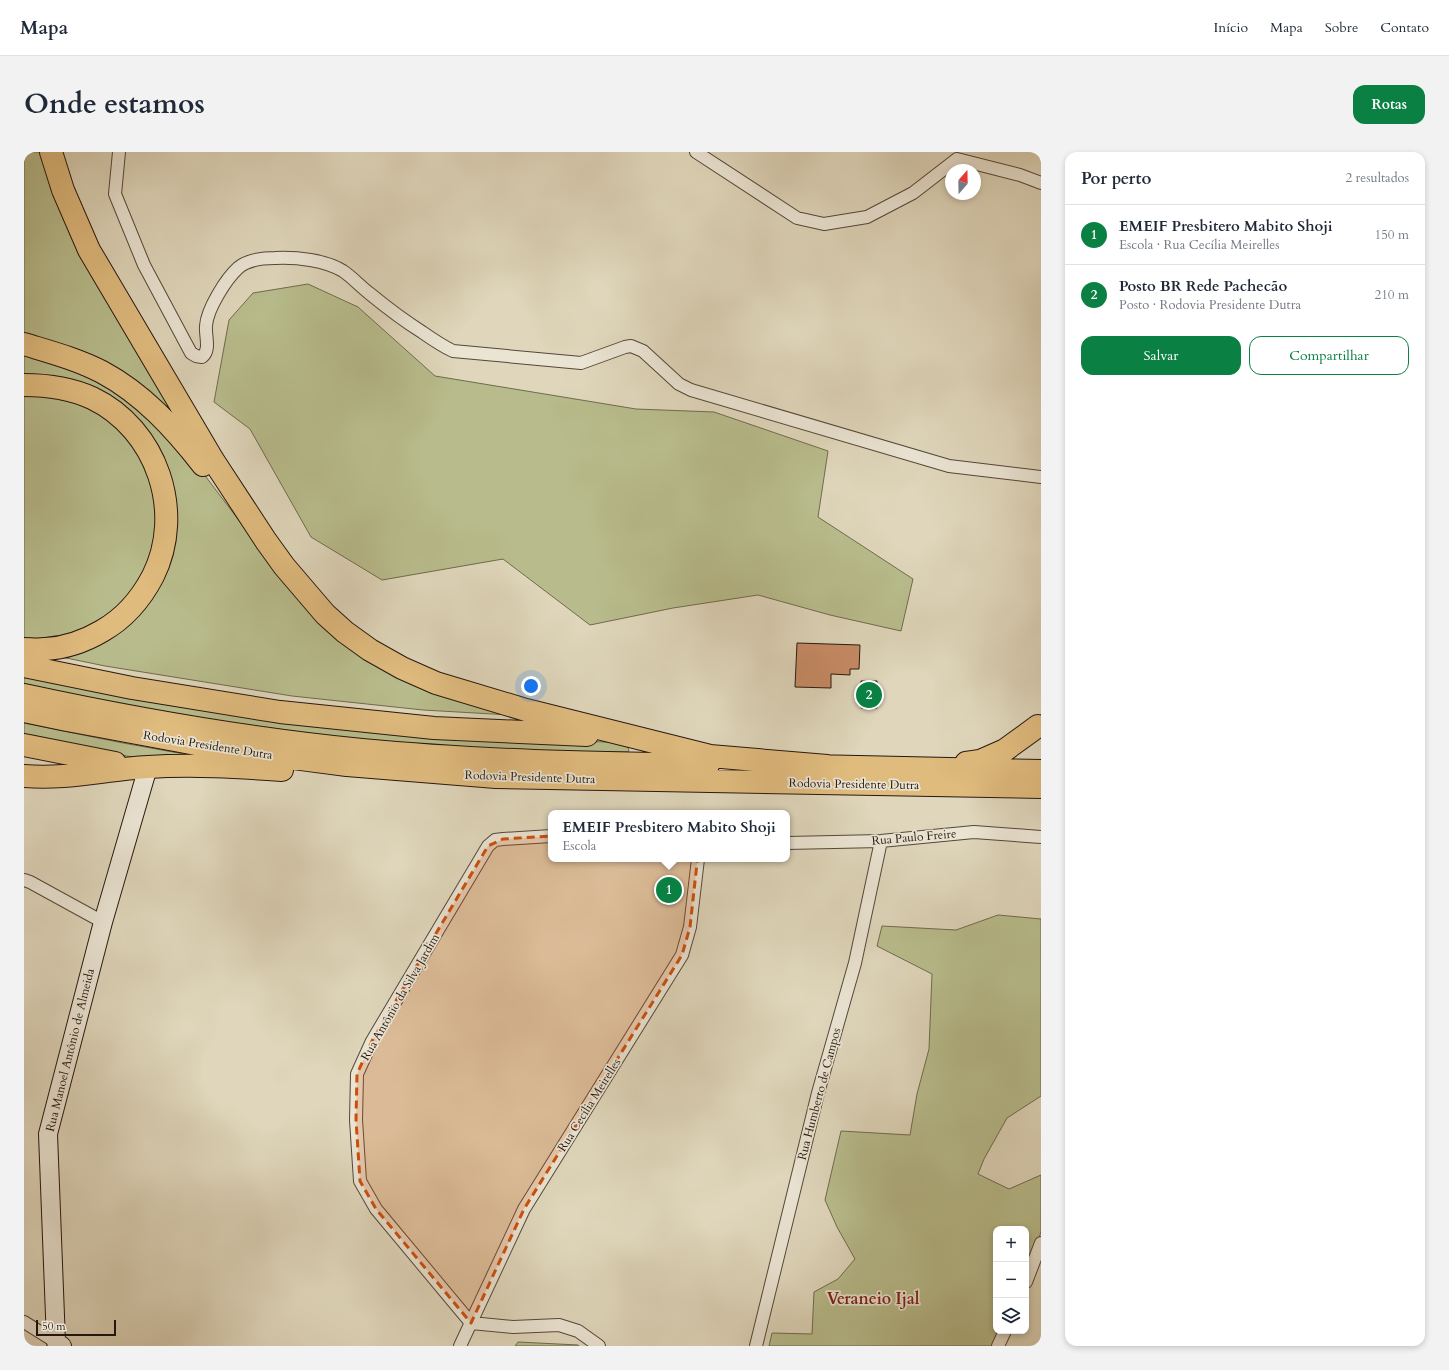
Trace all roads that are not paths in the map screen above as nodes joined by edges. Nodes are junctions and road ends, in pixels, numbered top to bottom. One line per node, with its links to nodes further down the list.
1 (51, 152): 9 (highway)
2 (119, 152): 8 (street)
3 (696, 152): 4 (street)
4 (958, 155): 5 (street)
5 (1041, 183)
6 (24, 344): 9 (highway)
7 (24, 385): 10 (highway)
8 (1041, 477)
9 (266, 541): 15 (highway)
10 (24, 649)
11 (24, 666): 15 (highway)
12 (24, 695): 17 (highway, Rodovia Presidente Dutra)
13 (24, 711): 22 (highway, Rodovia Presidente Dutra)
14 (1038, 726): 19 (highway)
15 (630, 736): 17 (highway)
16 (24, 745): 18 (highway)
17 (827, 766): 19 (highway, Rodovia Presidente Dutra)
18 (148, 767): 21 (highway); 22 (highway); 30 (street, Rua Manoel Antônio de Almeida)
19 (925, 768): 20 (highway, Rodovia Presidente Dutra)
20 (1041, 771)
21 (24, 776)
22 (496, 777): 23 (highway, Rodovia Presidente Dutra)
23 (1041, 787)
24 (548, 836): 34 (street, Rua Antônio da Silva Jardim)
25 (1041, 837): 26 (street, Rua Paulo Freire)
26 (881, 841): 27 (street, Rua Paulo Freire); 39 (street, Rua Humberto de Campos)
27 (790, 843)
28 (698, 862): 34 (street, Rua Cecília Meirelles)
29 (24, 880): 30 (street)
30 (103, 922): 36 (street, Rua Manoel Antônio de Almeida)
31 (1041, 1243): 32 (street)
32 (1029, 1274)
33 (24, 1322): 36 (street)
34 (471, 1323): 37 (street, Rua Cecília Meirelles); 38 (street)
35 (1004, 1334): 40 (street)
36 (59, 1344)
37 (460, 1346)
38 (599, 1346)
39 (756, 1346)
40 (998, 1346)

